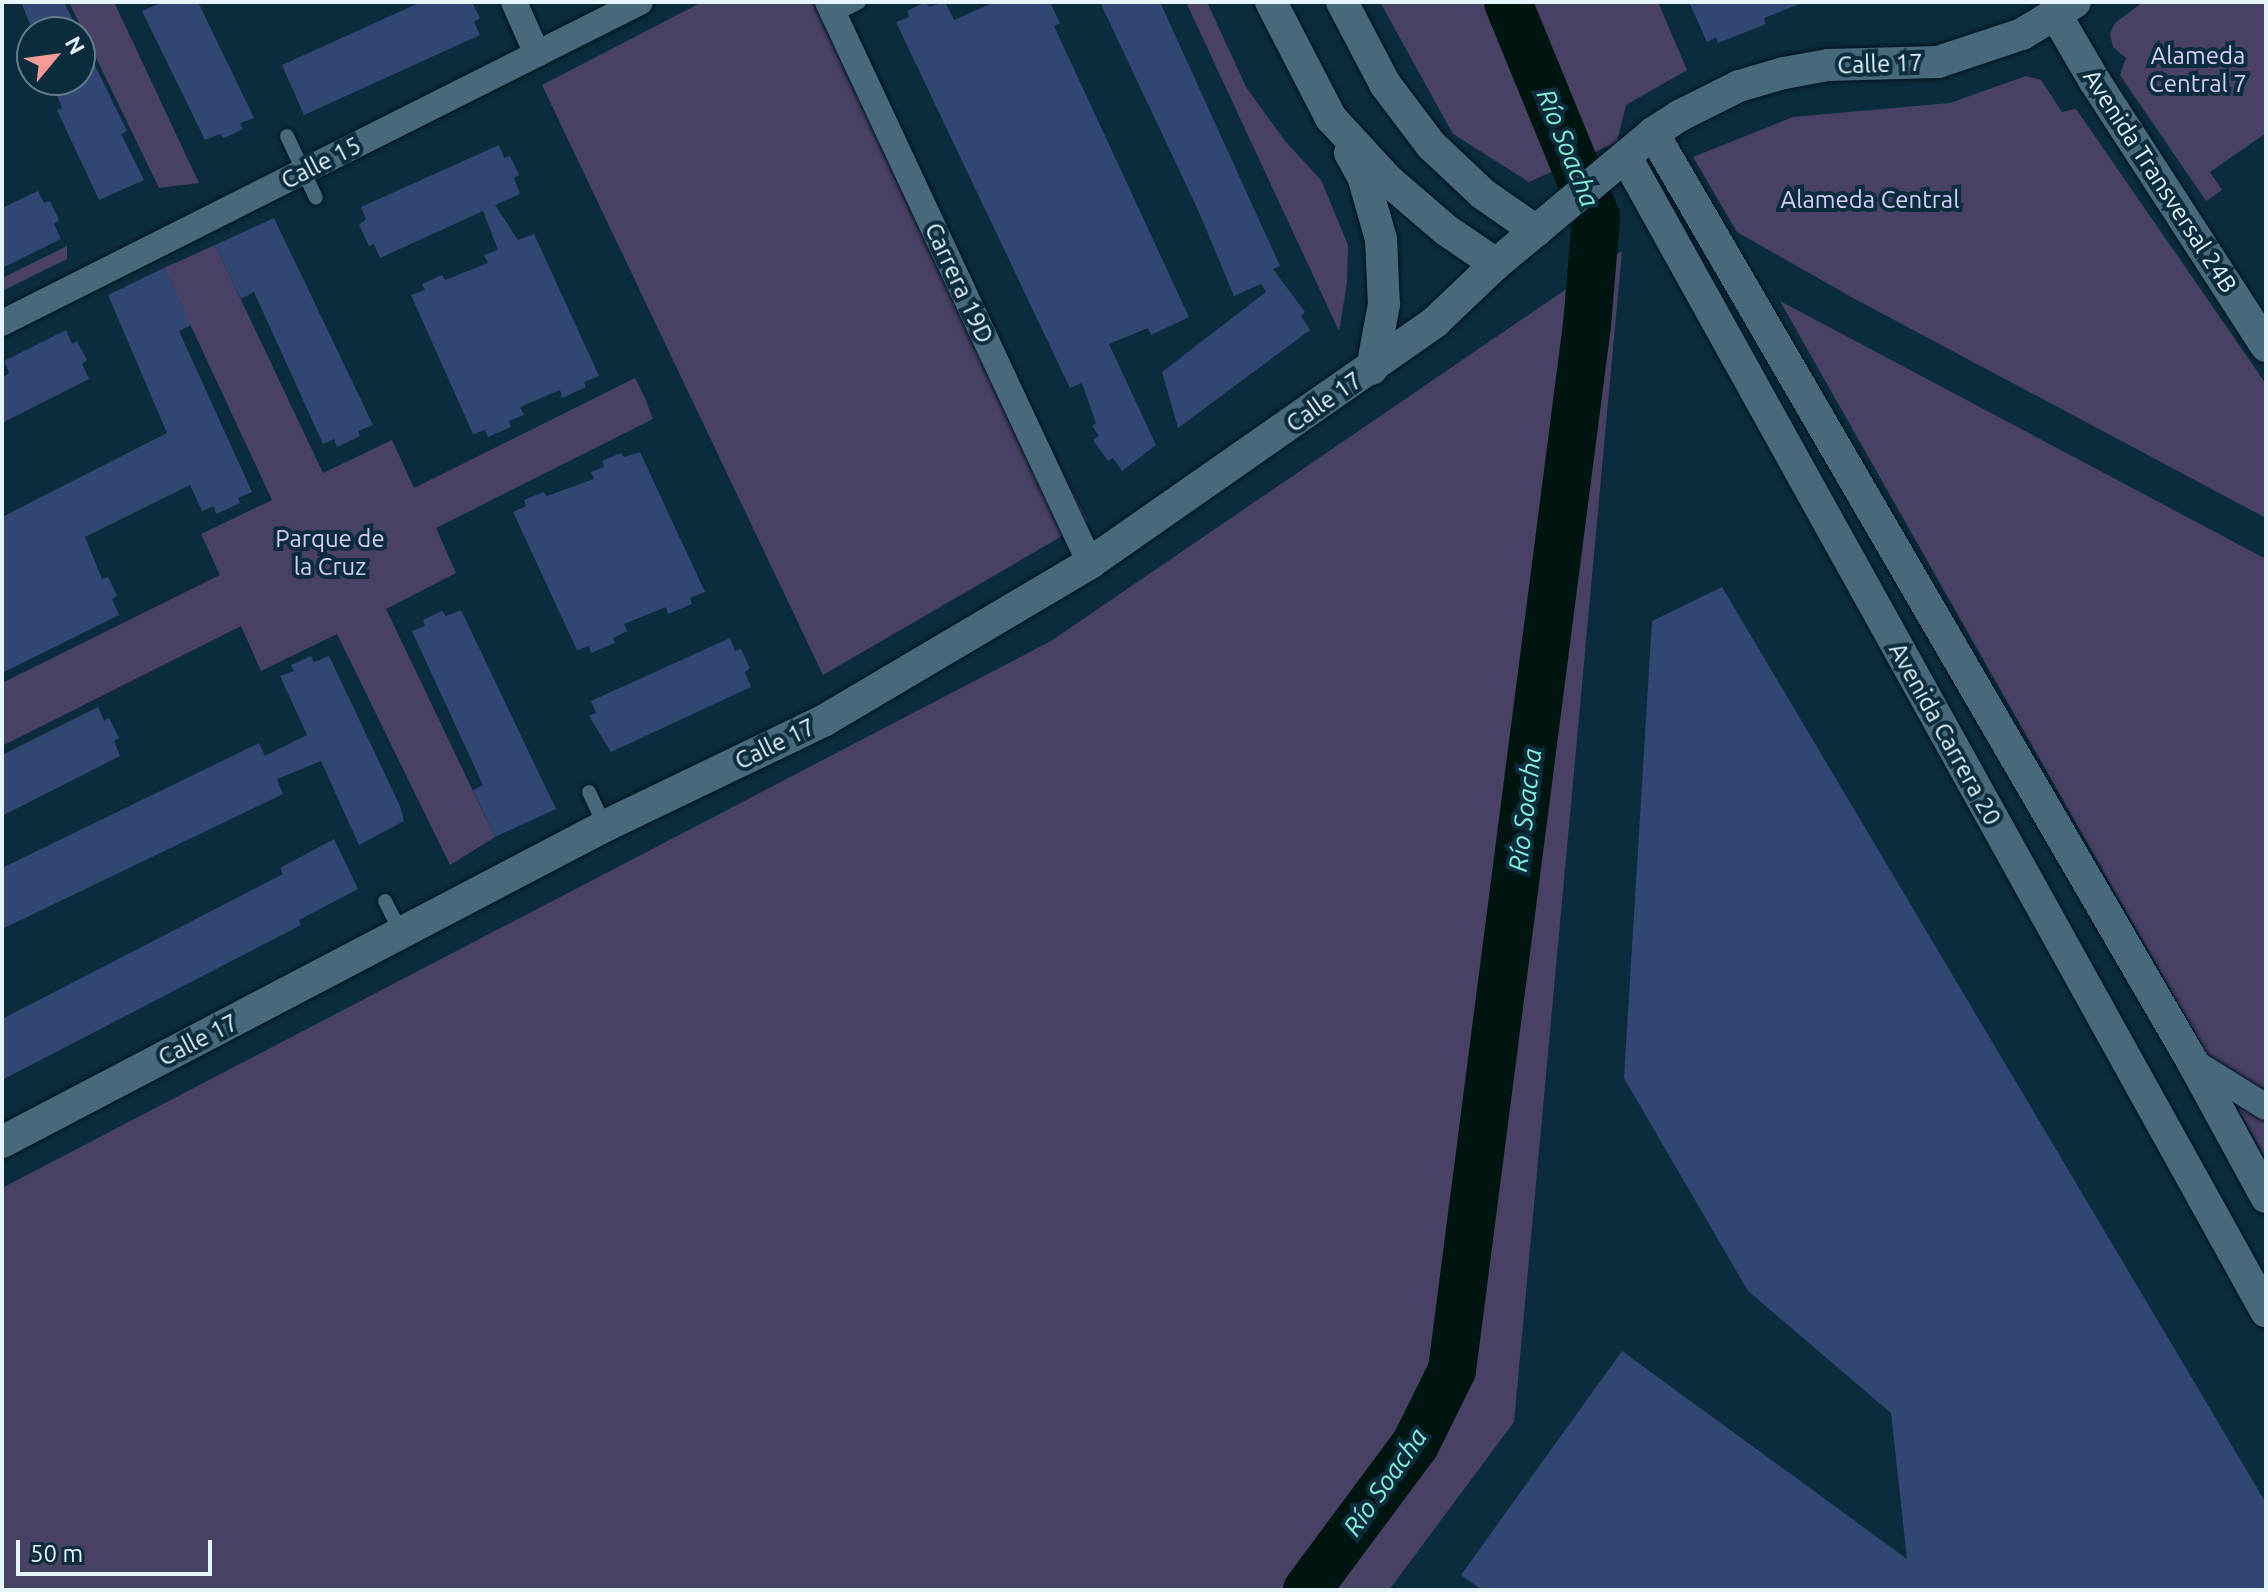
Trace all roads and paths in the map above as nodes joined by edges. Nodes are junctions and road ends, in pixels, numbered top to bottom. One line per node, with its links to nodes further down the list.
1 (514, 2): 8 (street)
2 (640, 2): 8 (street, Calle 15)
3 (859, 2): 6 (lane)
4 (1271, 2): 9 (street)
5 (1342, 2): 15 (street)
6 (831, 8): 20 (street, Carrera 19D)
7 (2065, 9): 10 (street, Calle 17); 18 (street, Avenida Transversal 24B)
8 (537, 54): 13 (street, Calle 15)
9 (1331, 118): 16 (street); 19 (street)
10 (1653, 133): 12 (street, Calle 17); 25 (street, Avenida Carrera 20)
11 (287, 136): 13 (lane)
12 (1616, 165): 15 (street, Calle 17); 29 (street, Avenida Carrera 20)
13 (306, 170): 14 (lane); 17 (street, Calle 15)
14 (316, 198)
15 (1536, 231): 16 (street, Calle 17)
16 (1496, 264): 19 (street, Calle 17)
17 (2, 323)
18 (2266, 346)
19 (1372, 369): 20 (street, Calle 17)
20 (1090, 563): 22 (street, Calle 17)
21 (589, 792): 22 (lane)
22 (605, 826): 24 (street, Calle 17)
23 (385, 901): 24 (lane)
24 (402, 934): 27 (street, Calle 17)
25 (2192, 1061): 26 (street); 28 (street, Avenida Carrera 20)
26 (2266, 1107)
27 (2, 1142)
28 (2266, 1197)
29 (2266, 1311)

